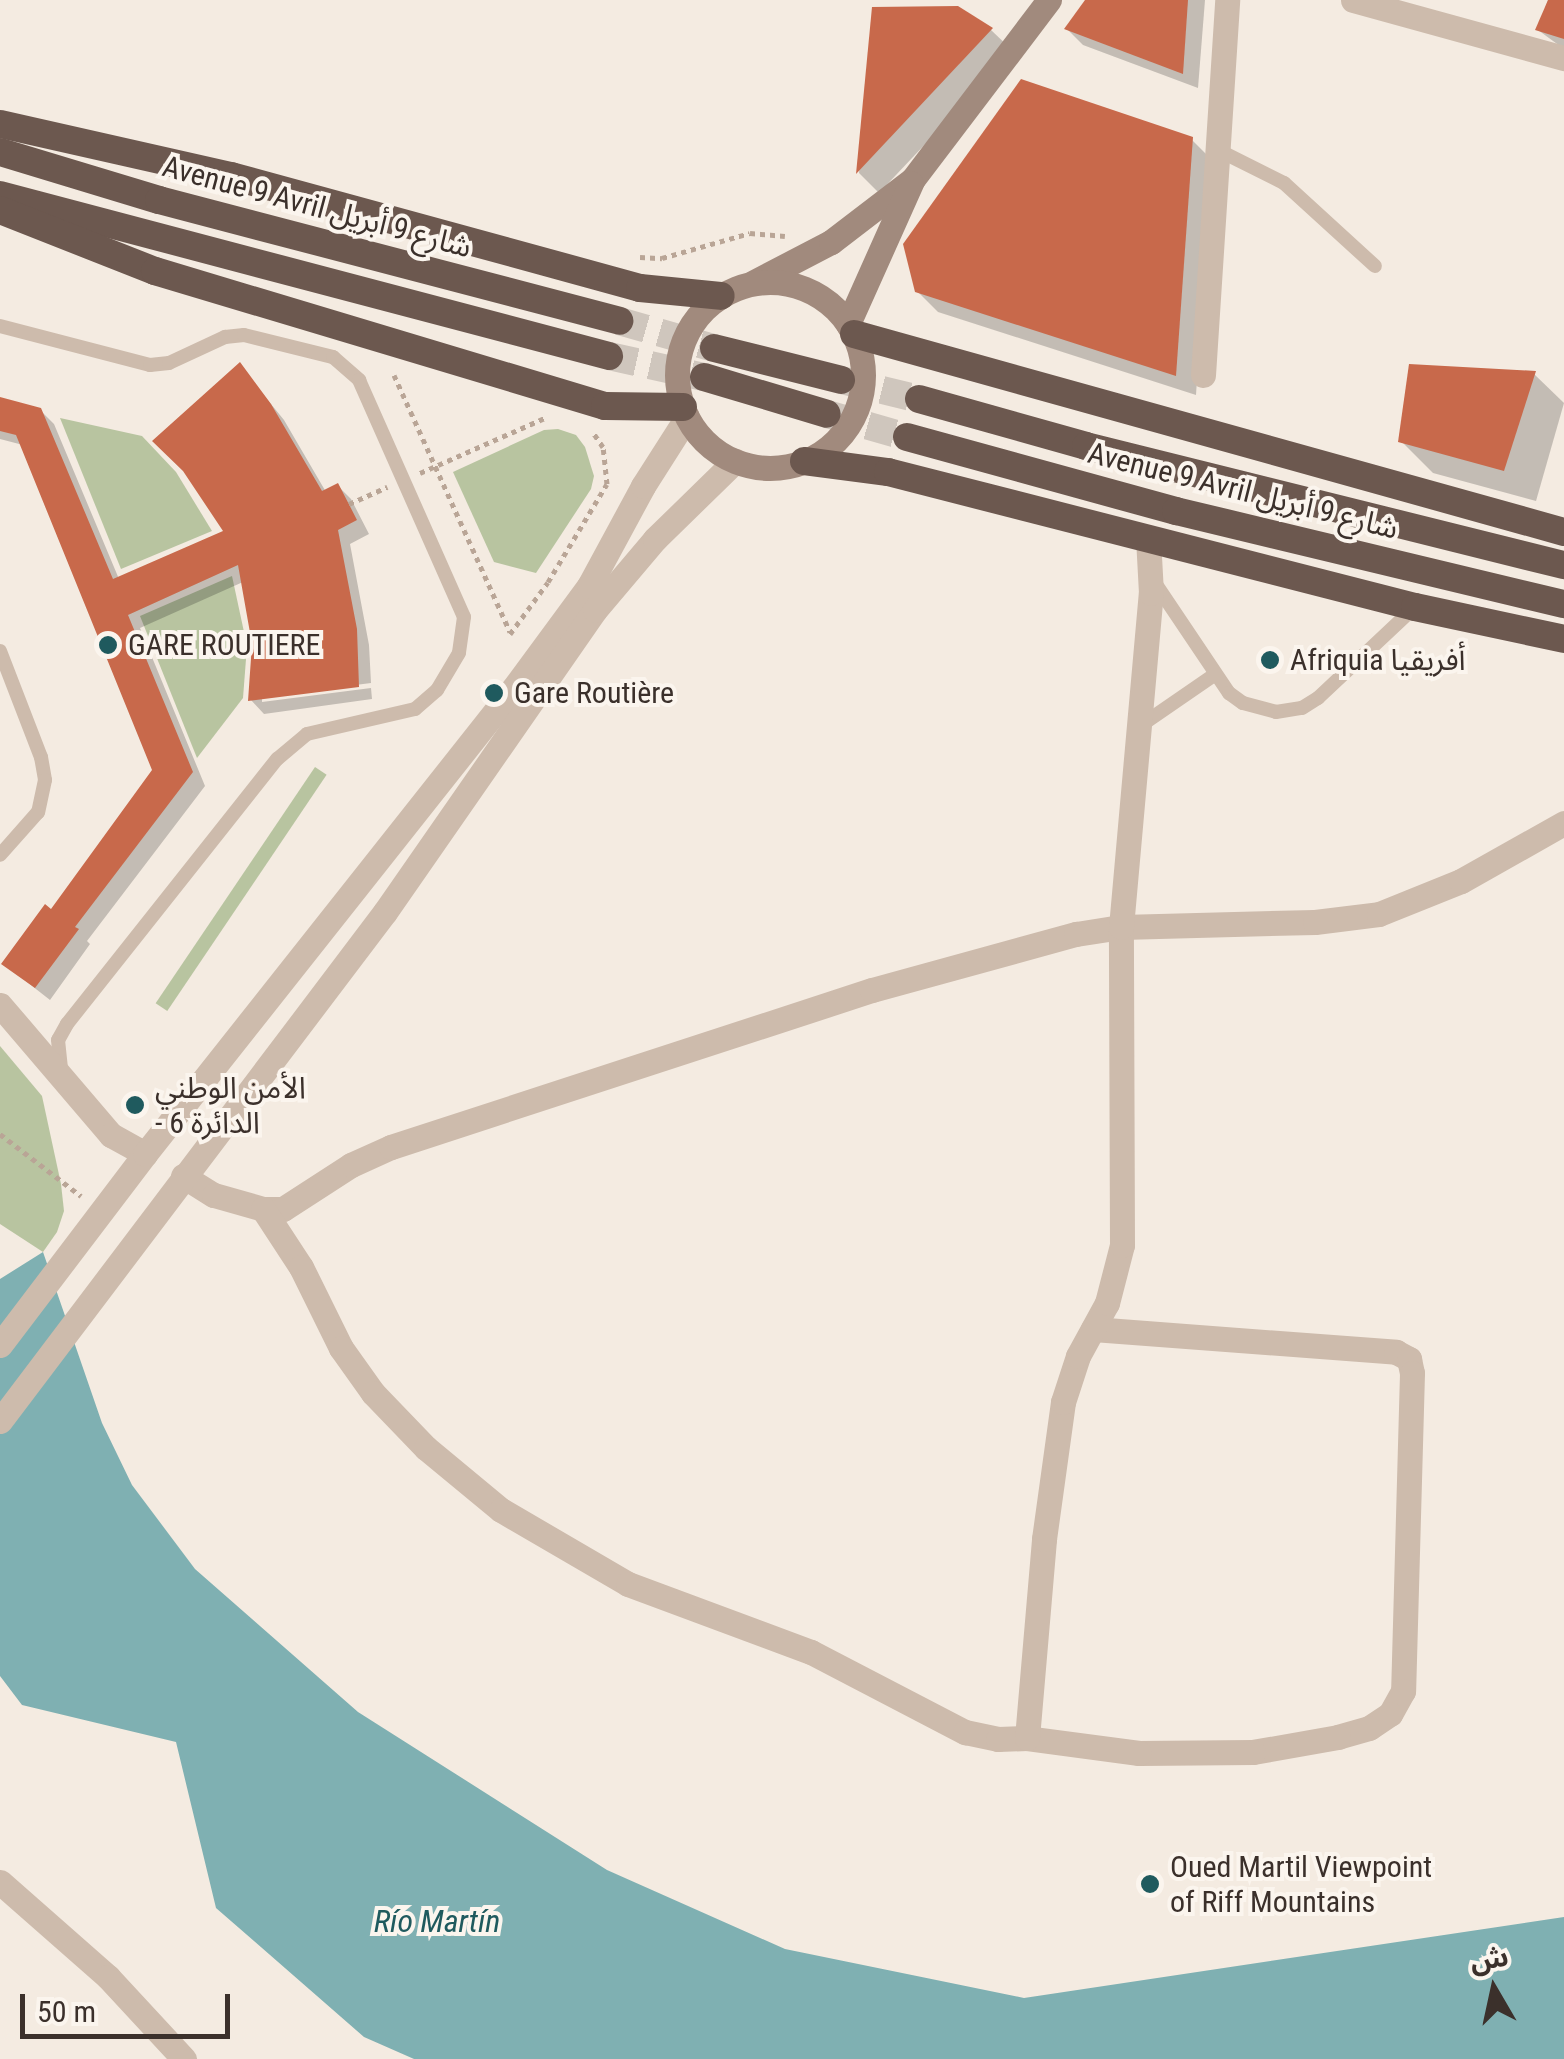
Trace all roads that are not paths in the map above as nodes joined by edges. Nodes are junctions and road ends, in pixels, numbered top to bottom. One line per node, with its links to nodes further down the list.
1 (1049, 0): 8 (main road)
2 (1227, 0): 6 (street)
3 (1353, 0): 4 (street)
4 (1564, 58)
5 (0, 124): 12 (highway)
6 (1220, 151): 11 (lane); 18 (street)
7 (0, 152): 13 (highway, Avenue 9 Avril شارع 9 أبريل)
8 (913, 178): 12 (main road); 15 (main road)
9 (0, 195): 17 (highway)
10 (0, 210): 22 (highway)
11 (1376, 266)
12 (733, 291): 15 (main road); 22 (main road)
13 (619, 321)
14 (0, 326): 41 (lane)
15 (851, 329): 26 (main road); 27 (highway)
16 (714, 348): 20 (highway)
17 (608, 356)
18 (1204, 375)
19 (704, 377): 23 (highway)
20 (840, 380)
21 (919, 399): 29 (highway, Avenue 9 Avril شارع 9 أبريل)
22 (685, 412): 25 (main road); 42 (street)
23 (827, 414)
24 (907, 437): 31 (highway, Avenue 9 Avril شارع 9 أبريل)
25 (736, 462): 26 (main road); 43 (street)
26 (804, 462): 28 (highway)
27 (1564, 532)
28 (1148, 538): 30 (street); 32 (highway)
29 (1564, 565)
30 (1152, 578): 35 (lane); 36 (street)
31 (1564, 604)
32 (1416, 606): 33 (highway); 35 (lane)
33 (1564, 639)
34 (0, 651): 38 (lane)
35 (1214, 675): 36 (lane)
36 (1140, 727): 39 (street)
37 (1564, 823): 39 (street)
38 (0, 855)
39 (1121, 926): 44 (street); 45 (street)
40 (0, 1005): 41 (street)
41 (63, 1077): 42 (street)
42 (145, 1154): 46 (street)
43 (183, 1176): 44 (street); 47 (street)
44 (263, 1209): 48 (street)
45 (1093, 1329): 48 (street); 48 (street)
46 (0, 1345)
47 (0, 1421)
48 (1027, 1738)
49 (0, 1882): 50 (street)
50 (184, 2059)

